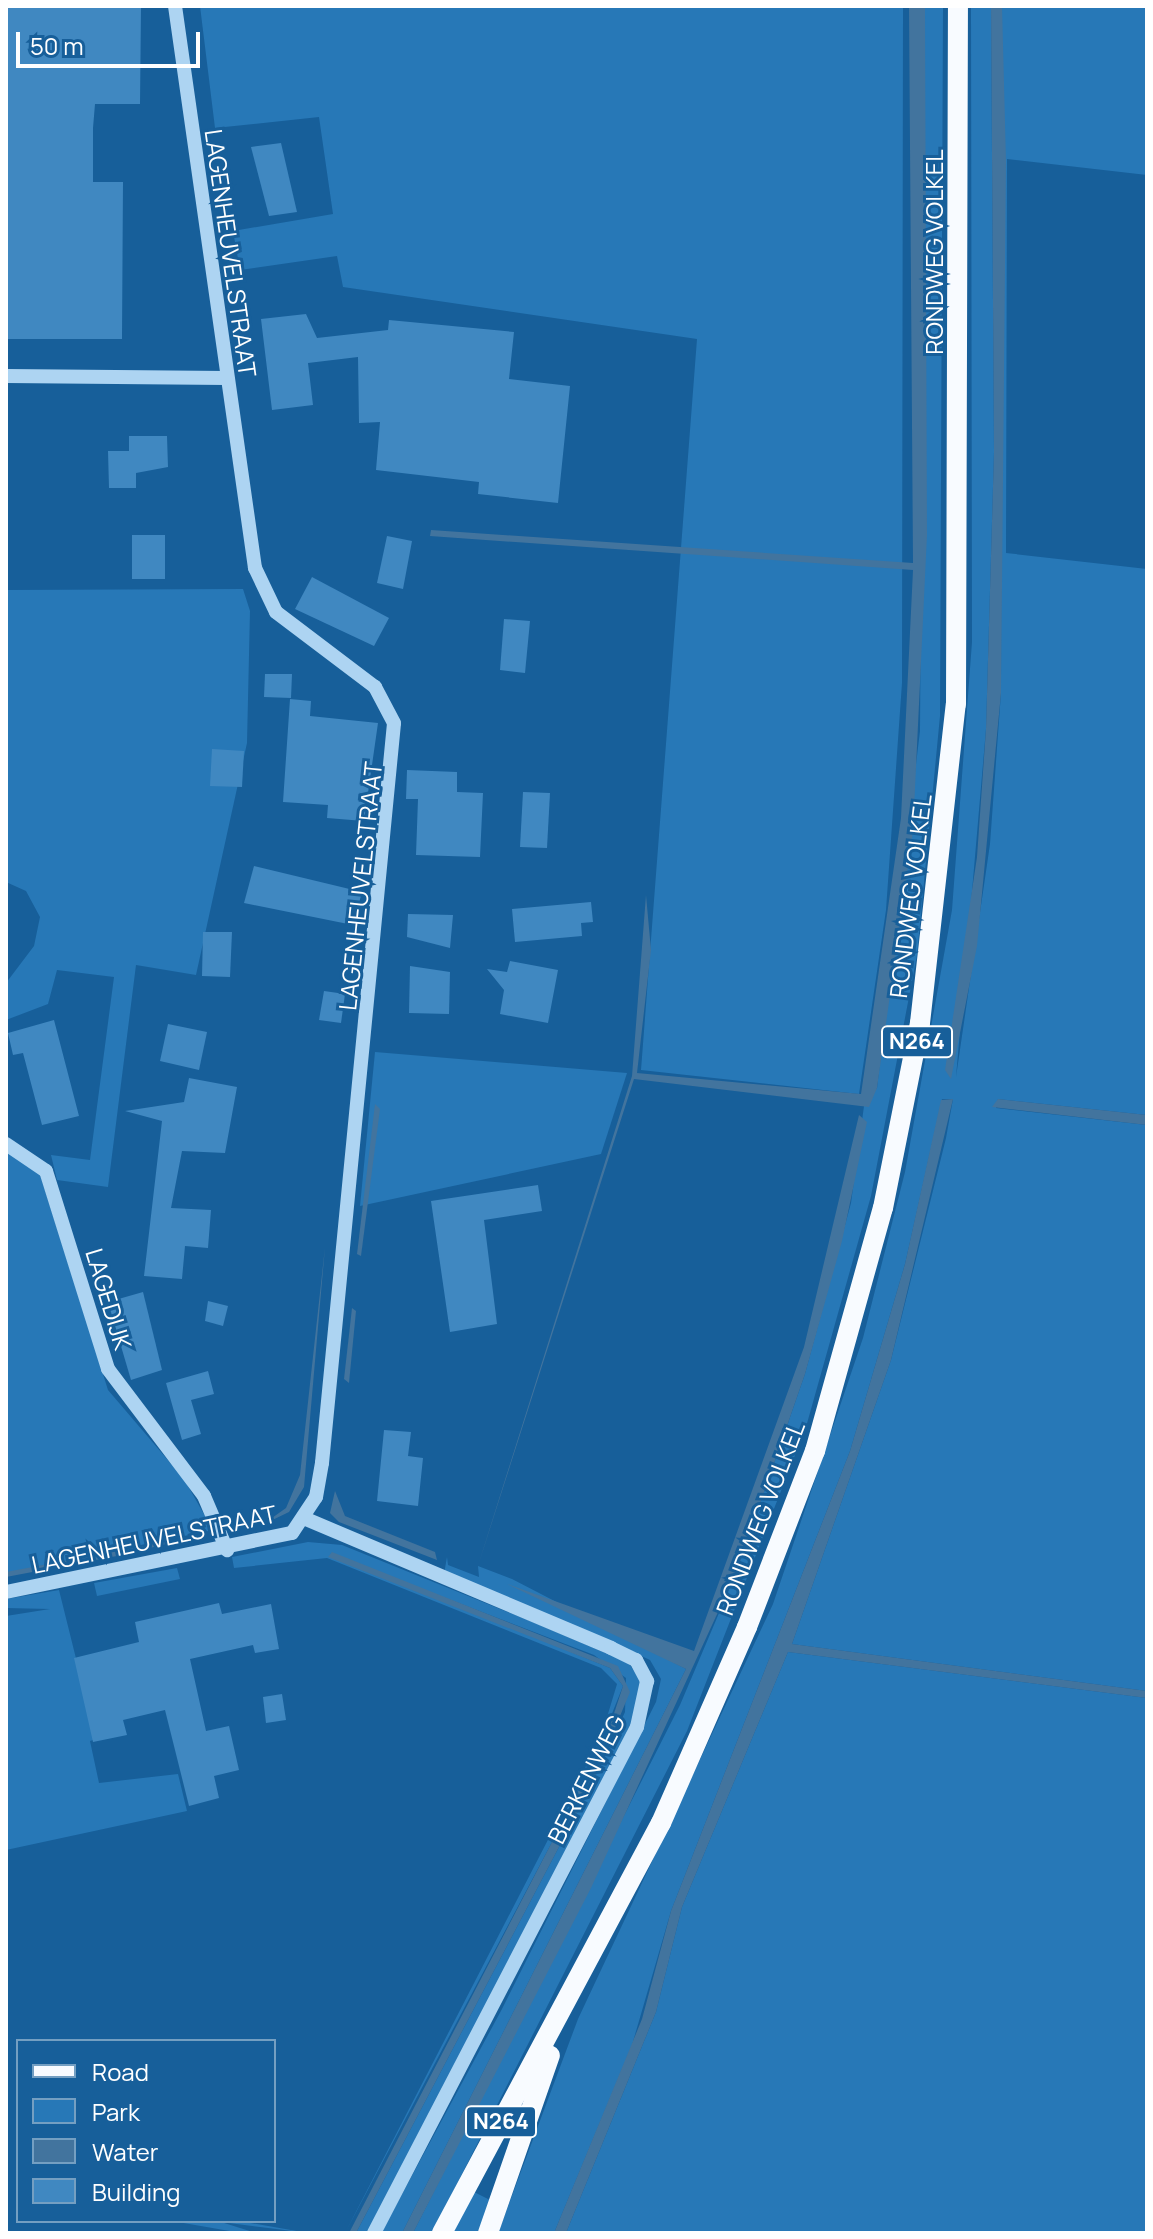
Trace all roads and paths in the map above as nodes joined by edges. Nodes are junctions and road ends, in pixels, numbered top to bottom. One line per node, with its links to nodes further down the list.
1 (175, 6): 4 (street, LAGENHEUVELSTRAAT)
2 (958, 6): 9 (main road, RONDWEG VOLKEL / N264)
3 (6, 376): 4 (street)
4 (226, 378): 6 (street, LAGENHEUVELSTRAAT)
5 (6, 1144): 7 (street, LAGEDIJK)
6 (306, 1519): 7 (street, LAGENHEUVELSTRAAT); 10 (street, BERKENWEG)
7 (227, 1550): 8 (street, LAGENHEUVELSTRAAT)
8 (6, 1592)
9 (564, 2013): 11 (main road, RONDWEG VOLKEL / N264); 12 (main road, RONDWEG VOLKEL / N264)
10 (374, 2233)
11 (442, 2233)
12 (488, 2233)

